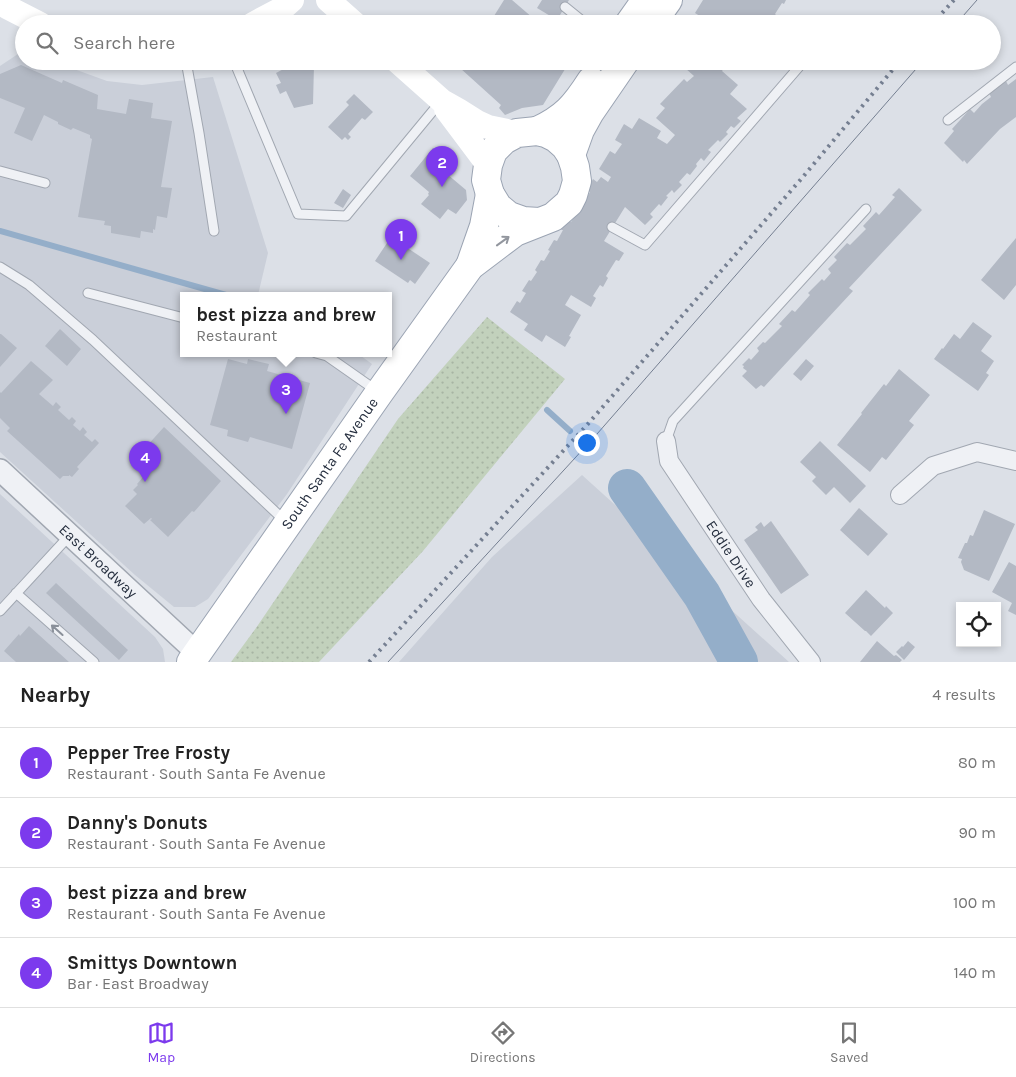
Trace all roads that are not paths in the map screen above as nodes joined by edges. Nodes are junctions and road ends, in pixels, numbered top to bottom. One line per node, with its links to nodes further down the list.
1 (292, 0): 8 (main road)
2 (328, 0): 9 (main road)
3 (646, 0): 11 (main road)
4 (668, 0): 12 (main road)
5 (565, 7): 10 (lane)
6 (2, 9): 7 (main road)
7 (17, 15)
8 (270, 15)
9 (345, 15)
10 (575, 15)
11 (635, 15)
12 (657, 15)
13 (1016, 67): 21 (lane)
14 (188, 70): 31 (lane)
15 (238, 70): 20 (lane)
16 (407, 70): 20 (main road)
17 (598, 70): 22 (main road)
18 (619, 70): 23 (main road)
19 (796, 70): 30 (lane)
20 (442, 101): 22 (main road); 24 (main road)
21 (948, 120)
22 (527, 132): 23 (main road); 24 (main road)
23 (571, 154): 29 (main road, South Santa Fe Avenue)
24 (488, 165): 27 (main road, South Santa Fe Avenue)
25 (0, 171): 26 (lane)
26 (45, 183)
27 (490, 194): 29 (main road); 32 (main road, South Santa Fe Avenue)
28 (866, 209): 38 (lane)
29 (539, 222): 32 (main road, South Santa Fe Avenue, one-way to 29)
30 (612, 227)
31 (214, 231)
32 (470, 266): 37 (main road, South Santa Fe Avenue)
33 (0, 267): 42 (lane)
34 (88, 293): 35 (lane)
35 (180, 317)
36 (328, 357): 37 (lane)
37 (379, 392): 42 (main road, South Santa Fe Avenue)
38 (666, 441): 48 (street, Eddie Drive)
39 (1016, 461): 41 (street)
40 (0, 470): 43 (street, East Broadway)
41 (900, 495)
42 (287, 524): 46 (main road, South Santa Fe Avenue)
43 (70, 535): 44 (lane); 46 (street, East Broadway)
44 (16, 593): 45 (lane); 47 (lane, one-way to 44)
45 (0, 611)
46 (194, 657)
47 (94, 662)
48 (810, 662)

